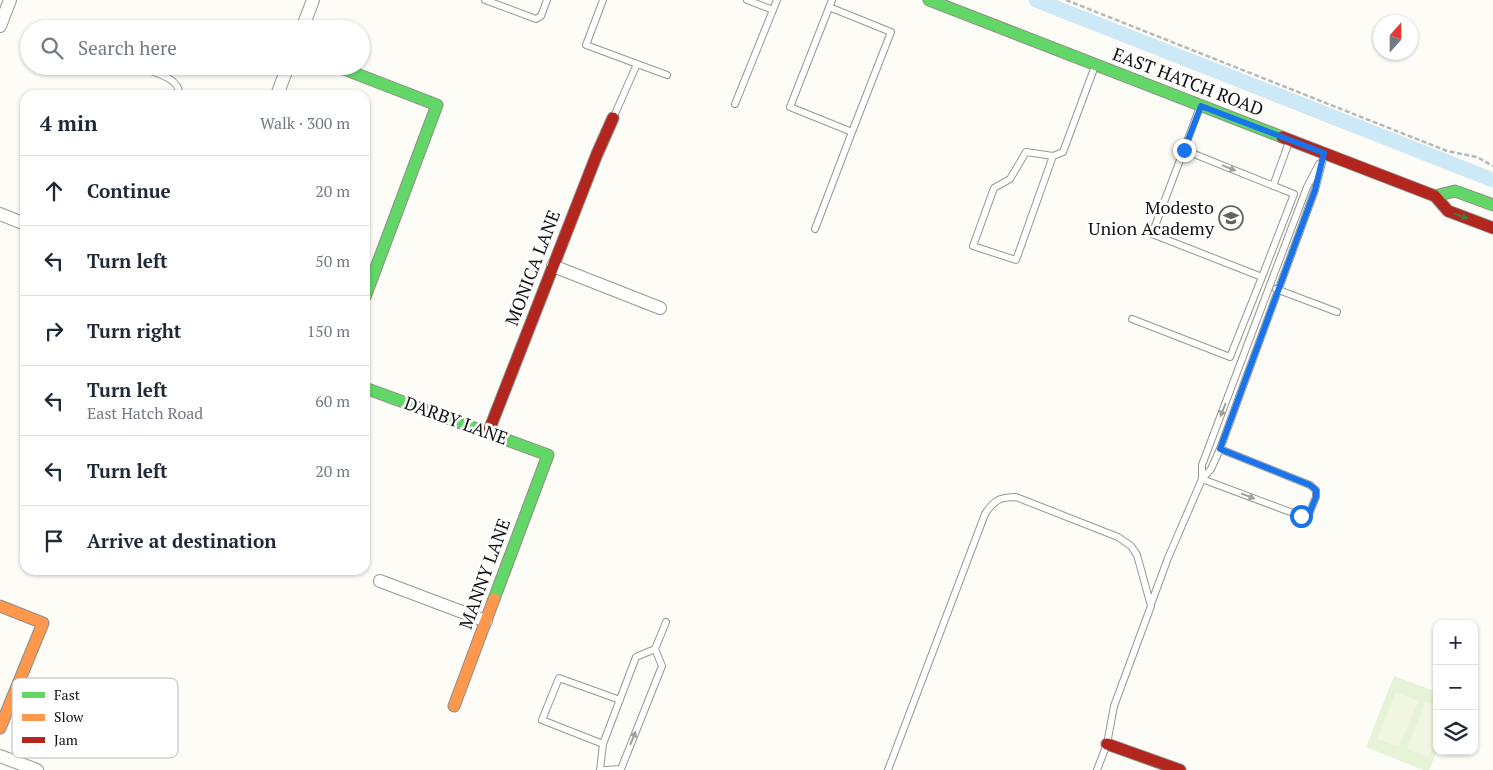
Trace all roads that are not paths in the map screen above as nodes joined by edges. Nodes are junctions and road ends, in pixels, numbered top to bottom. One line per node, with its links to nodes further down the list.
1 (10, 0): 13 (street)
2 (313, 0): 12 (street)
3 (485, 0): 4 (lane)
4 (547, 0)
5 (603, 0): 14 (lane)
6 (747, 0): 11 (lane)
7 (776, 0): 11 (lane)
8 (832, 0): 10 (lane)
9 (929, 0): 15 (street, EAST HATCH ROAD)
10 (830, 7): 25 (lane); 25 (lane)
11 (773, 10): 22 (lane)
12 (305, 20)
13 (0, 24)
14 (637, 64): 19 (lane); 24 (lane)
15 (1095, 65): 23 (street, EAST HATCH ROAD); 29 (lane)
16 (160, 75): 20 (lane)
17 (285, 75): 21 (street)
18 (359, 75): 39 (street)
19 (666, 75)
20 (178, 90)
21 (279, 90)
22 (735, 104)
23 (1201, 106): 26 (street, EAST HATCH ROAD); 27 (lane)
24 (614, 118): 37 (street, MONICA LANE)
25 (852, 132): 36 (lane)
26 (1290, 140): 28 (street, EAST HATCH ROAD); 30 (lane)
27 (1184, 150): 30 (lane, one-way to 30); 38 (lane)
28 (1324, 153): 31 (street, EAST HATCH ROAD); 40 (lane); 41 (lane)
29 (1053, 156): 29 (lane)
30 (1273, 186): 38 (lane)
31 (1435, 196): 32 (street, EAST HATCH ROAD); 35 (street, EAST HATCH ROAD, one-way to 35)
32 (1493, 206)
33 (0, 214): 34 (street)
34 (20, 222)
35 (1493, 228)
36 (815, 230)
37 (553, 266): 42 (street); 46 (street, MONICA LANE)
38 (1262, 277): 44 (lane)
39 (370, 284)
40 (1270, 287): 41 (lane); 49 (lane, one-way to 49)
41 (1278, 290): 43 (lane); 47 (lane)
42 (660, 308)
43 (1337, 312)
44 (1132, 319)
45 (370, 390): 46 (street, DARBY LANE)
46 (488, 433): 48 (street, DARBY LANE)
47 (1220, 449): 49 (lane); 49 (lane, one-way to 47)
48 (548, 454): 53 (street, MANNY LANE)
49 (1202, 479): 52 (lane)
50 (380, 581): 53 (street)
51 (0, 606): 56 (street)
52 (1151, 606): 62 (lane); 67 (lane)
53 (486, 621): 59 (street, MANNY LANE)
54 (666, 622): 55 (lane)
55 (655, 649): 58 (lane); 66 (lane, one-way to 55)
56 (20, 678)
57 (12, 699): 60 (street)
58 (620, 700): 61 (lane); 61 (lane)
59 (454, 706)
60 (0, 728)
61 (603, 744): 65 (lane)
62 (1107, 744): 68 (lane); 69 (street)
63 (0, 756): 64 (street)
64 (37, 770)
65 (600, 770)
66 (605, 770)
67 (888, 770)
68 (1096, 770)
69 (1180, 770)

